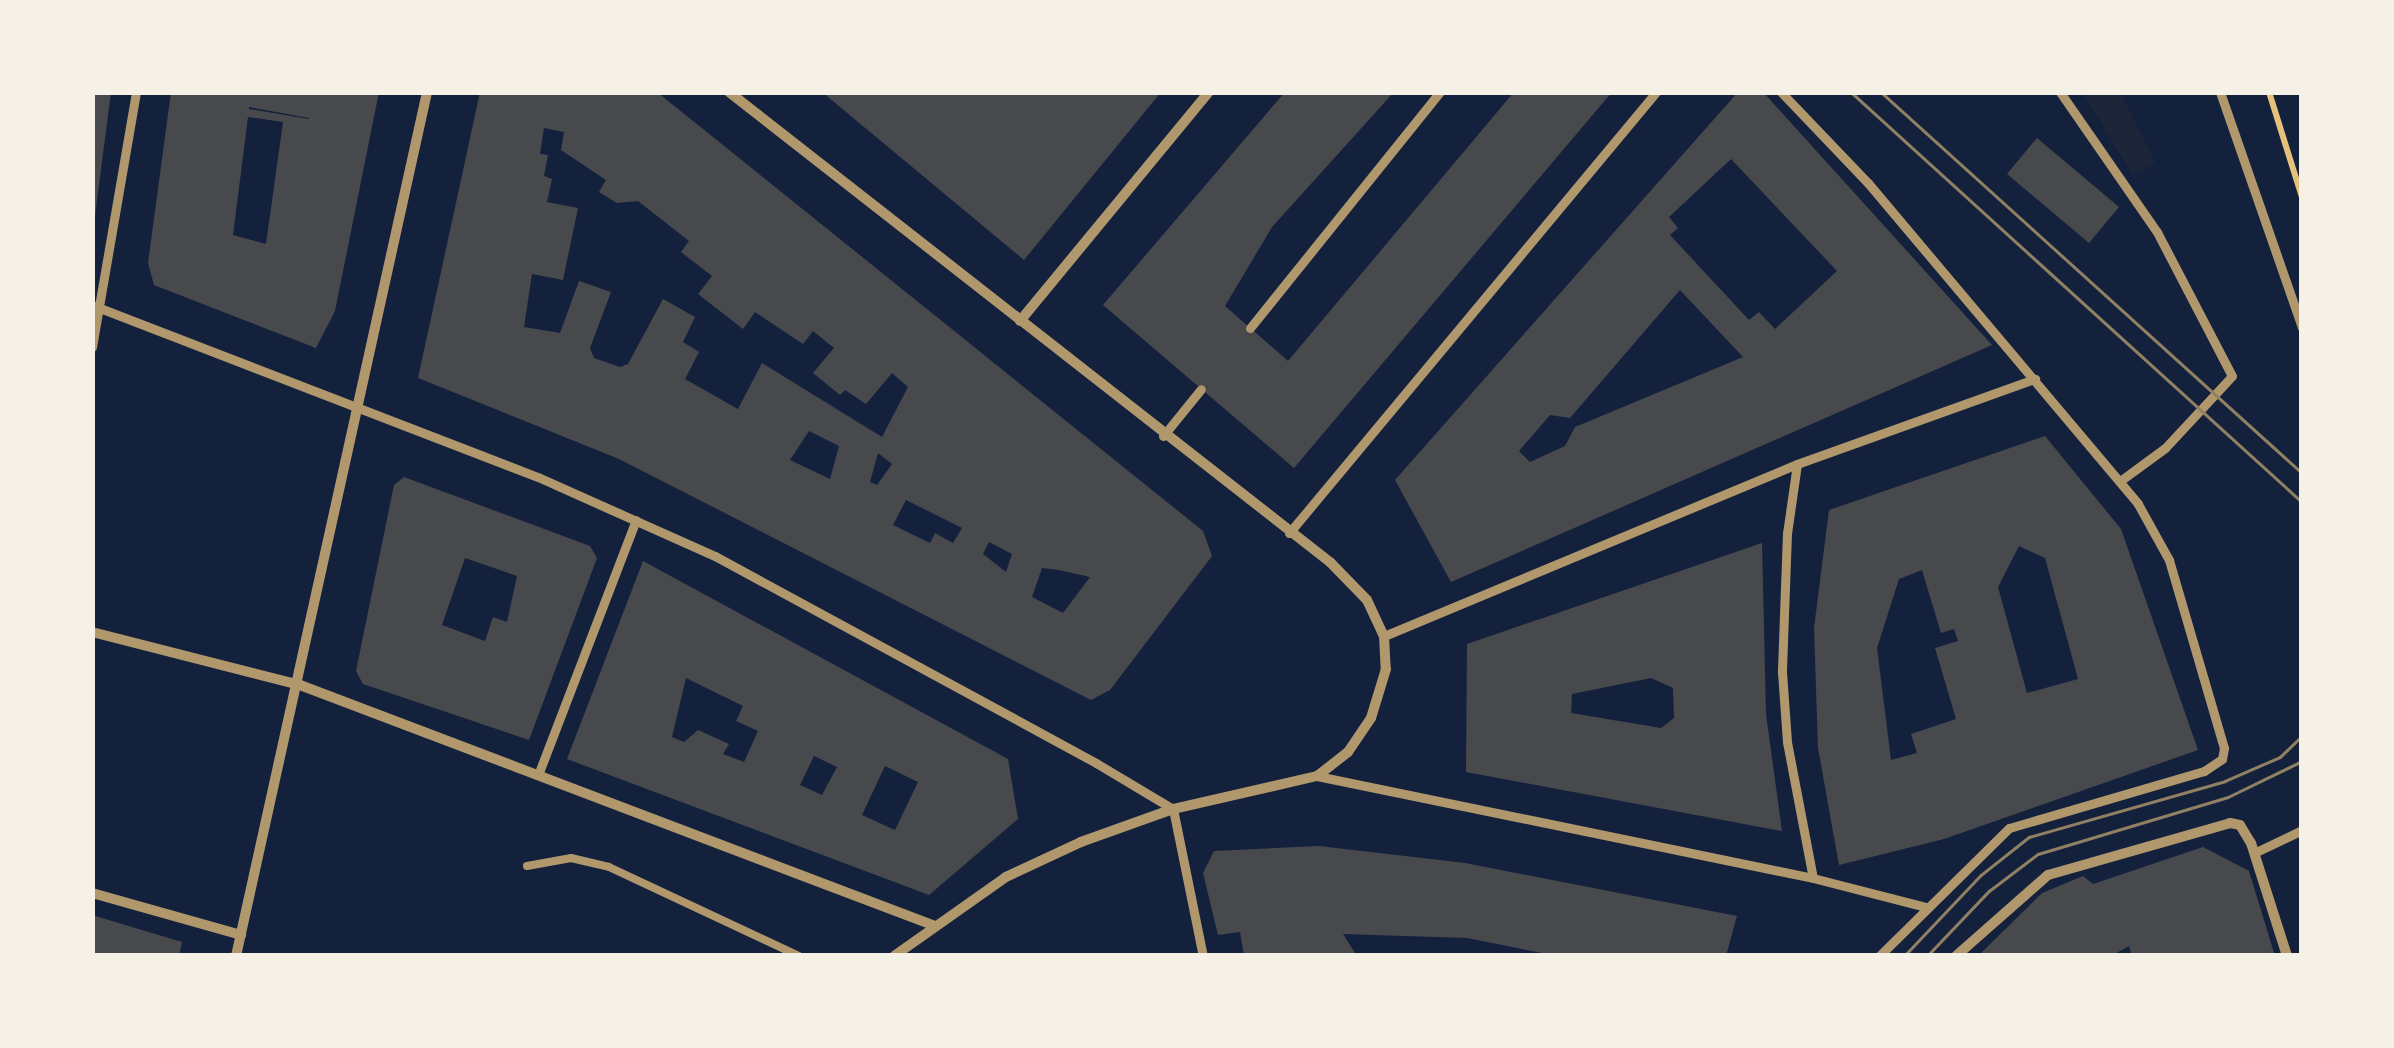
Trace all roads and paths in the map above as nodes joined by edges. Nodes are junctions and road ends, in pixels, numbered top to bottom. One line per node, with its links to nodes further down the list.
1 (136, 92): 13 (street)
2 (427, 92): 20 (street)
3 (729, 92): 14 (street)
4 (1209, 92): 14 (street)
5 (1440, 92): 15 (street)
6 (1656, 92): 25 (street)
7 (1781, 92): 18 (street)
8 (2060, 92): 23 (street)
9 (2220, 92): 16 (street)
10 (2269, 92): 11 (path)
11 (2302, 197)
12 (92, 305): 13 (street)
13 (104, 310): 17 (street); 20 (street)
14 (1020, 321): 21 (street)
15 (1250, 328)
16 (2302, 328)
17 (92, 347)
18 (2035, 379): 22 (street); 23 (street)
19 (1201, 389): 21 (street)
20 (358, 407): 24 (street); 28 (street)
21 (1163, 436): 25 (street)
22 (1798, 464): 27 (street); 35 (street)
23 (2120, 481): 37 (street)
24 (636, 520): 29 (street); 31 (street)
25 (1289, 532): 27 (street)
26 (92, 632): 28 (street)
27 (1384, 636): 30 (street)
28 (300, 685): 29 (street); 39 (street)
29 (538, 775): 38 (street)
30 (1316, 776): 31 (street); 35 (street)
31 (1173, 809): 38 (street); 43 (street)
32 (2302, 830): 33 (street)
33 (2254, 852): 45 (street); 46 (street)
34 (527, 866): 41 (lane)
35 (1813, 878): 37 (street)
36 (92, 893): 39 (street)
37 (1926, 908): 44 (street)
38 (936, 926): 42 (street)
39 (241, 935): 40 (street)
40 (236, 956)
41 (799, 956)
42 (894, 956)
43 (1204, 956)
44 (1879, 956)
45 (1956, 956)
46 (2287, 956)

